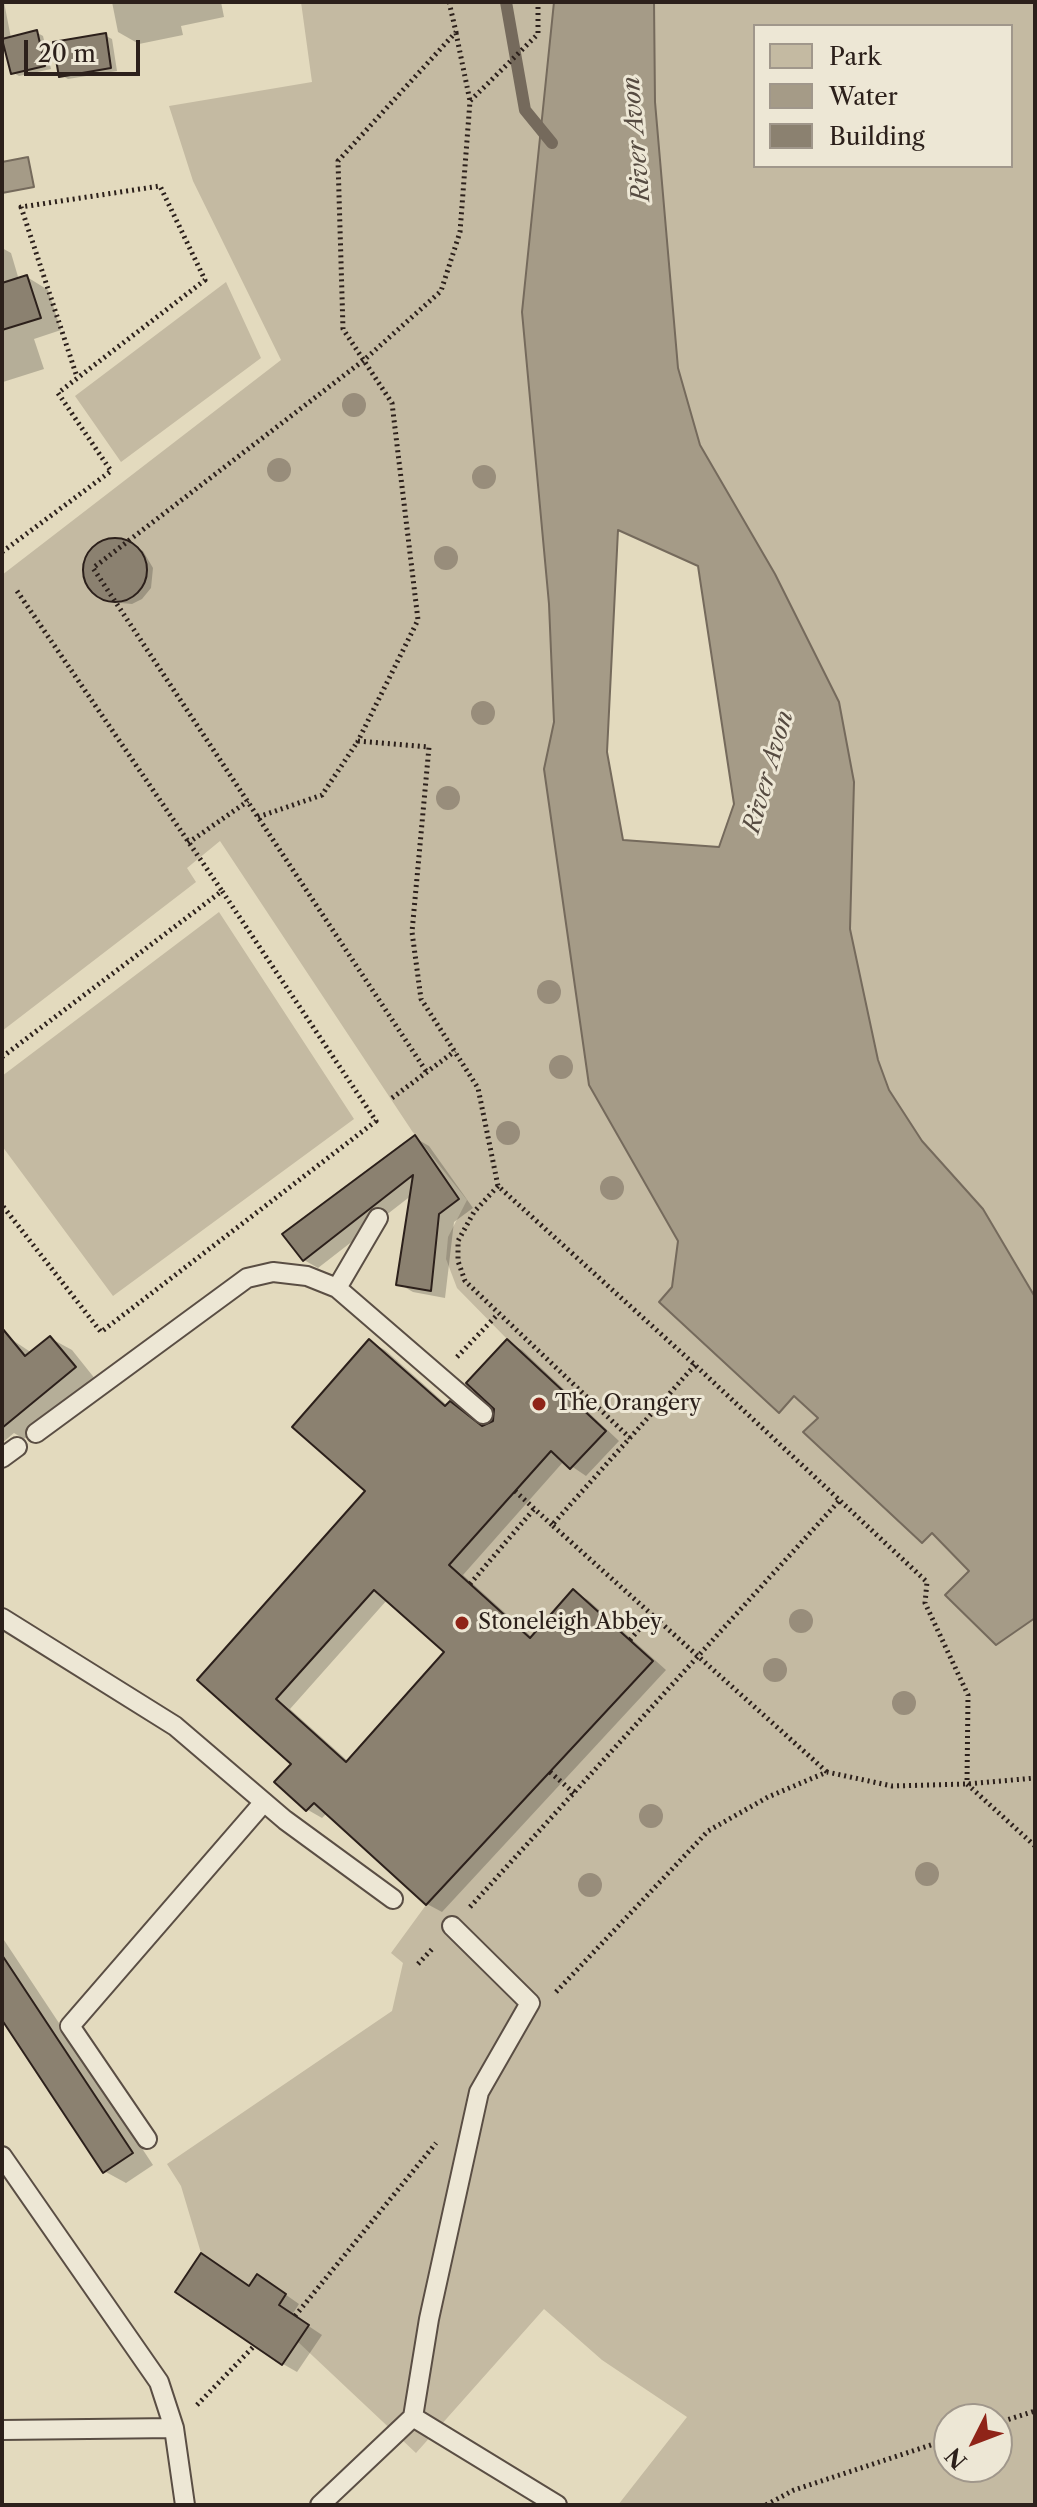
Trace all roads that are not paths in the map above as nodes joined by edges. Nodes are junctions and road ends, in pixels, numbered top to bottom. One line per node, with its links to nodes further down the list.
1 (378, 1218): 2 (lane)
2 (337, 1288): 3 (lane); 4 (lane)
3 (483, 1414)
4 (36, 1433)
5 (2, 1618): 6 (lane)
6 (264, 1802): 7 (lane); 9 (lane)
7 (393, 1899)
8 (452, 1926): 11 (lane)
9 (147, 2139)
10 (2, 2156): 12 (lane)
11 (413, 2417): 15 (lane); 16 (lane)
12 (174, 2428): 13 (lane); 14 (lane)
13 (2, 2430)
14 (185, 2505)
15 (320, 2505)
16 (557, 2505)

